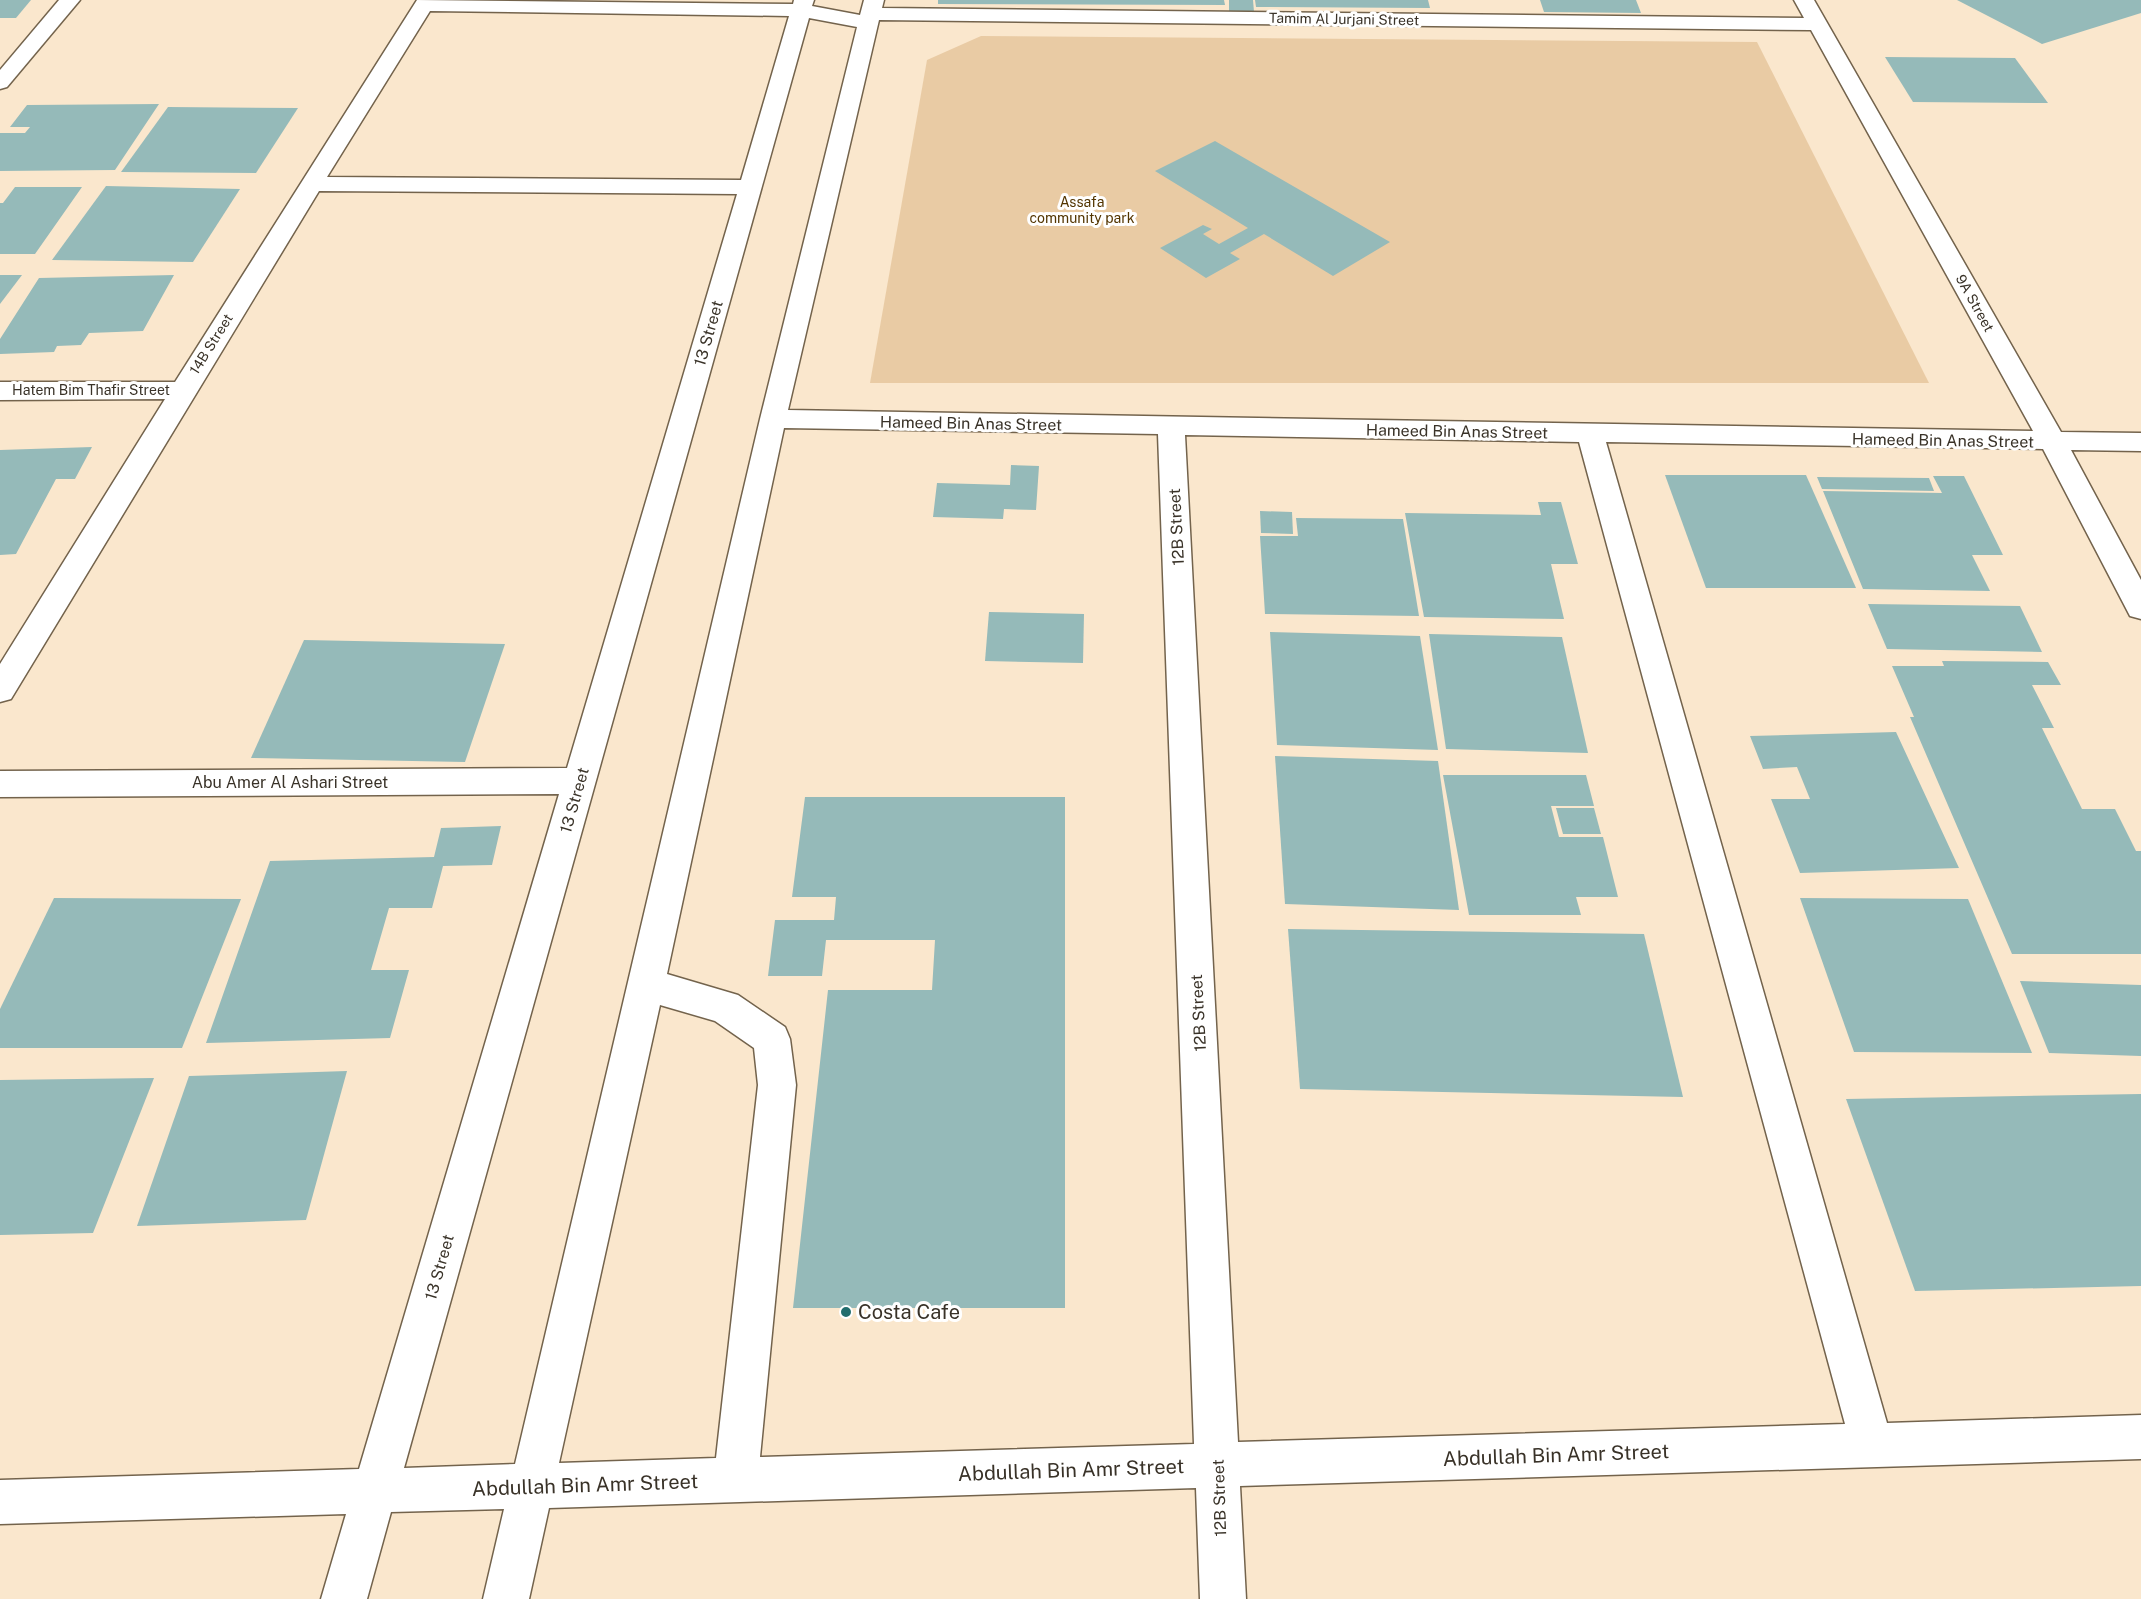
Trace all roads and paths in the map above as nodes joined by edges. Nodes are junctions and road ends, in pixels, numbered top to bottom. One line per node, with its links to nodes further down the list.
1 (70, 0): 7 (street)
2 (1804, 0): 6 (street, 9A Street)
3 (425, 3): 4 (street, Tamim Al Jurjani Street); 8 (street, 14B Street)
4 (802, 5): 5 (street, Tamim Al Jurjani Street); 9 (street, 13 Street)
5 (872, 12): 6 (street, Tamim Al Jurjani Street); 12 (street)
6 (1817, 24): 15 (street, 9A Street)
7 (0, 83)
8 (311, 184): 9 (street); 10 (street, 14B Street)
9 (750, 187): 19 (street, 13 Street)
10 (183, 390): 11 (street, Hatem Bim Thafir Street); 18 (street, 14B Street)
11 (0, 391)
12 (773, 419): 13 (street, Hameed Bin Anas Street); 21 (street)
13 (1171, 426): 14 (street, Hameed Bin Anas Street); 24 (street, 12B Street)
14 (1590, 434): 15 (street, Hameed Bin Anas Street); 23 (street)
15 (2053, 442): 16 (street, Hameed Bin Anas Street); 17 (street, 9A Street)
16 (2141, 442)
17 (2141, 608)
18 (0, 690)
19 (579, 781): 20 (street, Abu Amer Al Ashari Street); 27 (street, 13 Street)
20 (0, 784)
21 (646, 985): 25 (street); 26 (street)
22 (2141, 1437): 23 (street, Abdullah Bin Amr Street)
23 (1872, 1445): 24 (street, Abdullah Bin Amr Street)
24 (1218, 1465): 25 (street, Abdullah Bin Amr Street); 31 (street, 12B Street)
25 (736, 1480): 26 (street, Abdullah Bin Amr Street)
26 (532, 1487): 27 (street, Abdullah Bin Amr Street); 30 (street)
27 (375, 1491): 28 (street, Abdullah Bin Amr Street); 29 (street, 13 Street)
28 (0, 1502)
29 (344, 1599)
30 (506, 1599)
31 (1223, 1599)

